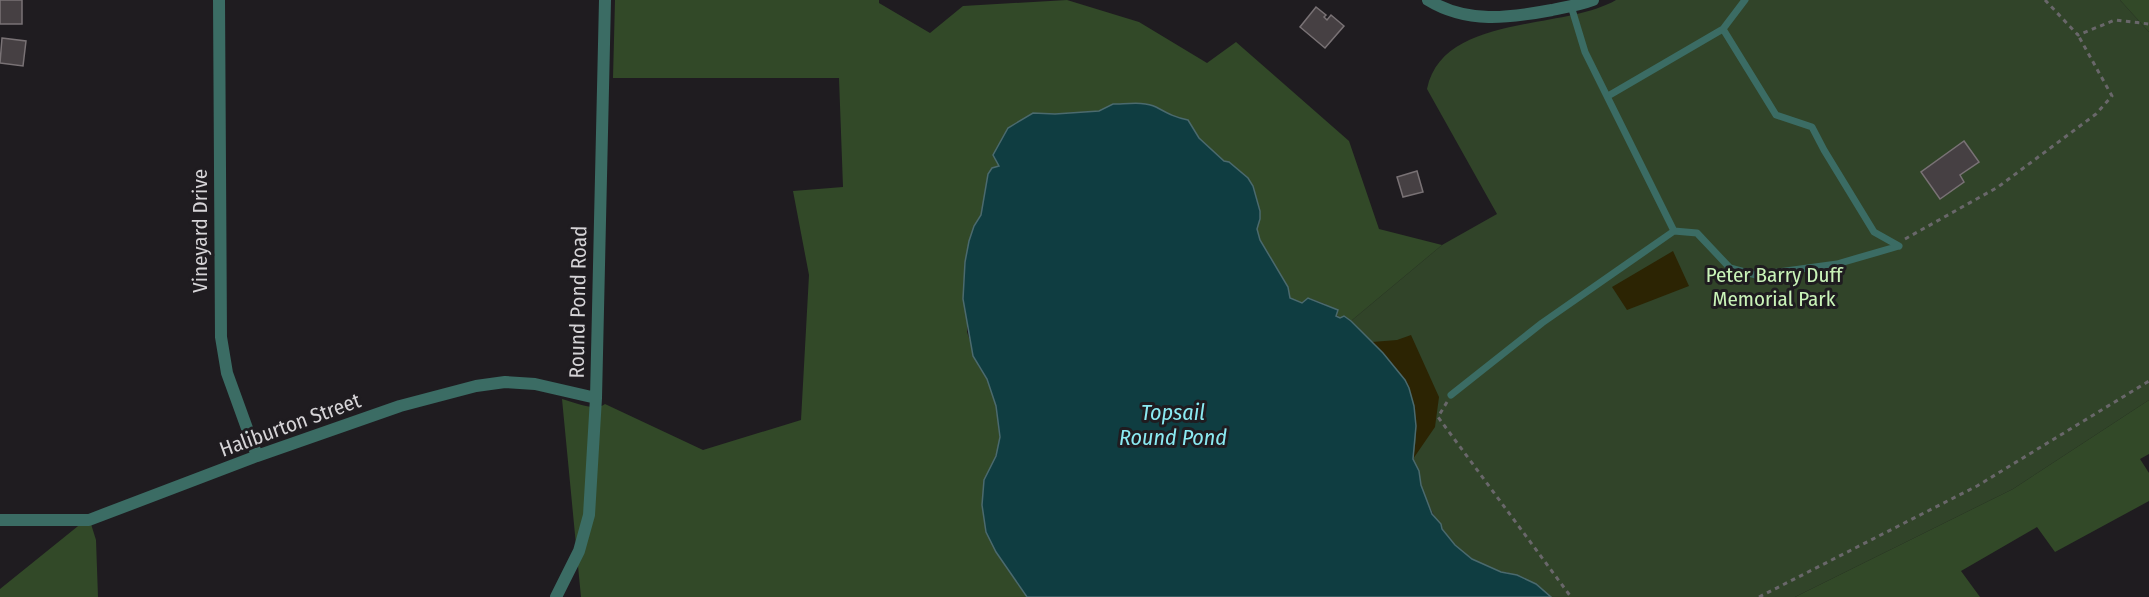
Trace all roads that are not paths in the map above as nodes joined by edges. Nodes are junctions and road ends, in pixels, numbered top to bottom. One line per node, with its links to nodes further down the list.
1 (219, 0): 12 (street, Vineyard Drive)
2 (605, 0): 11 (street, Round Pond Road)
3 (1428, 0): 6 (street)
4 (1593, 0): 6 (street)
5 (1745, 0): 7 (lane)
6 (1571, 6): 8 (lane)
7 (1724, 29): 8 (lane); 9 (lane)
8 (1608, 96): 9 (lane)
9 (1674, 231): 10 (lane)
10 (1450, 395)
11 (596, 398): 12 (street, Haliburton Street); 14 (street, Round Pond Road)
12 (256, 456): 13 (street, Haliburton Street)
13 (0, 520)
14 (556, 597)

